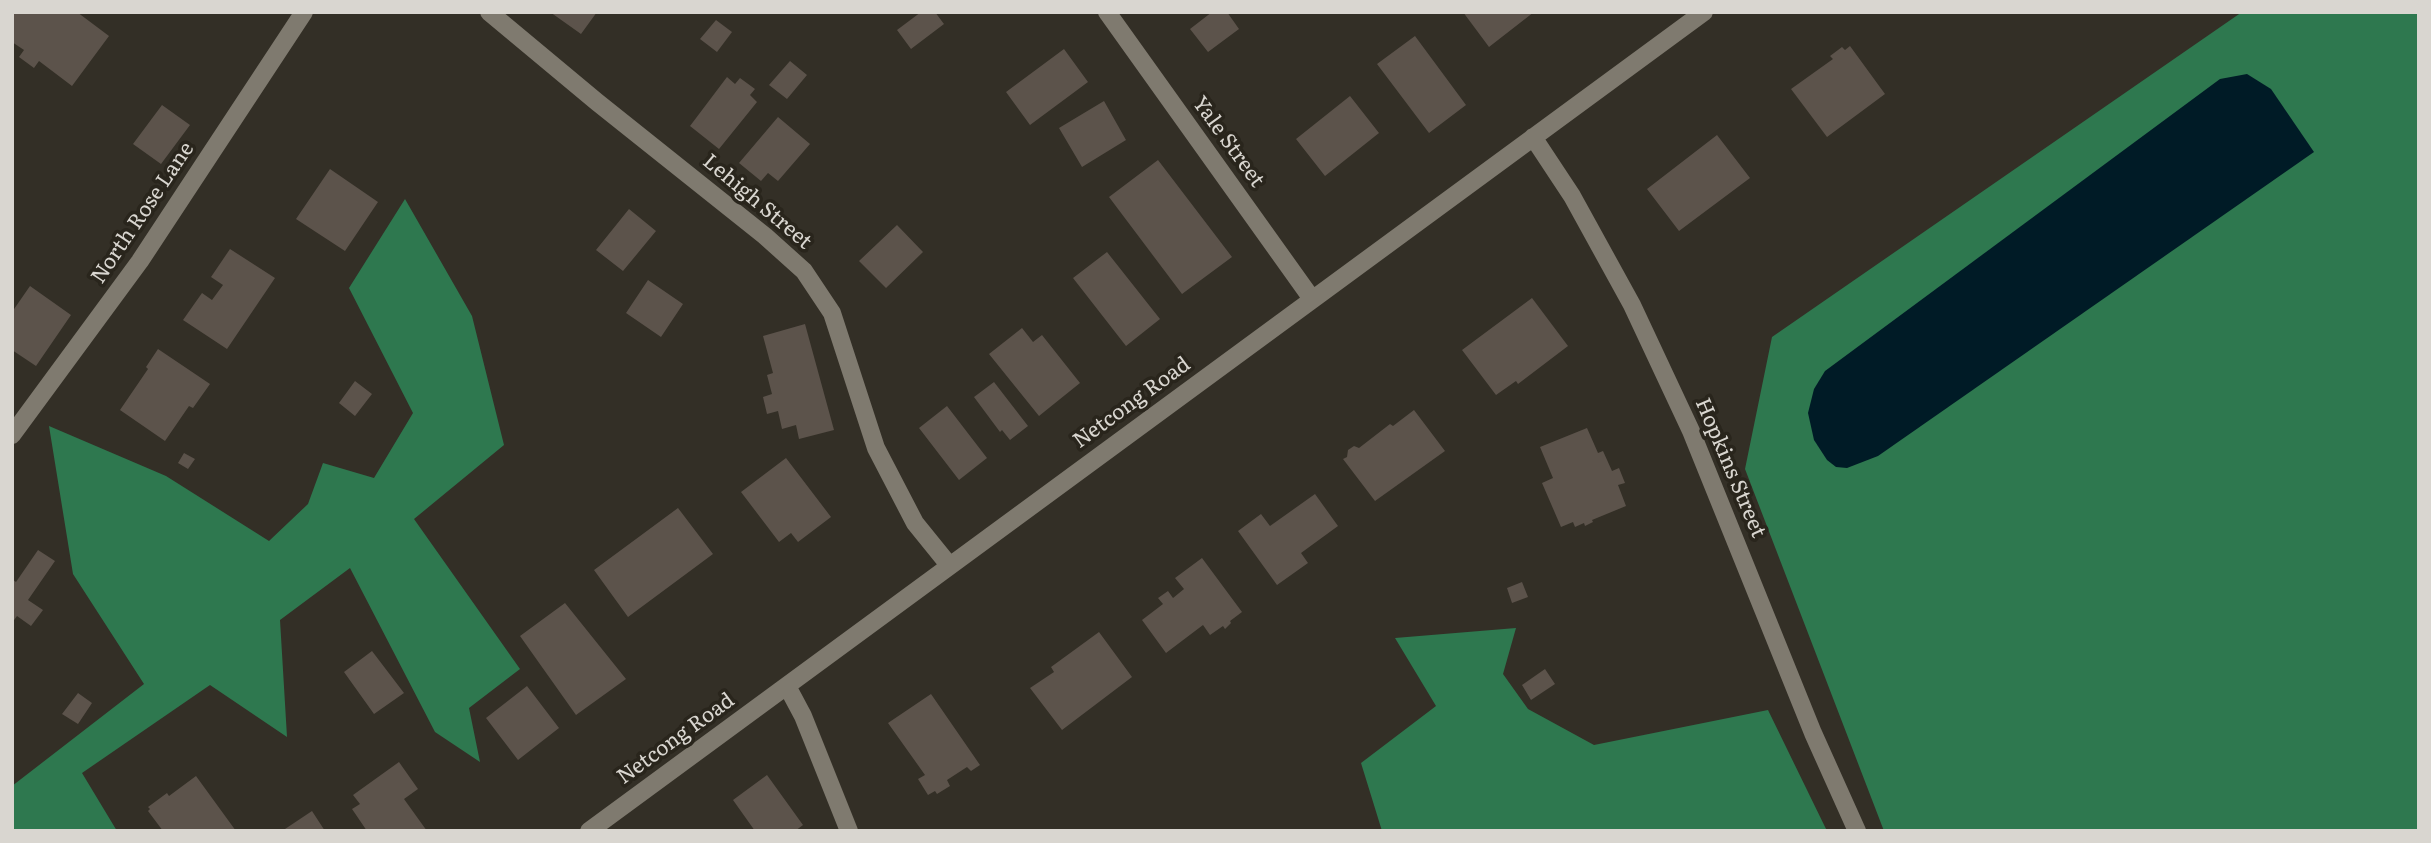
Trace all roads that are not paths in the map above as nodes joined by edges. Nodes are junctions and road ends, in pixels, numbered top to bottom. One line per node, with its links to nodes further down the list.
1 (304, 12): 7 (street, North Rose Lane)
2 (489, 12): 8 (street, Lehigh Street)
3 (1107, 12): 6 (street, Yale Street)
4 (1704, 12): 5 (street, Netcong Road)
5 (1533, 137): 6 (street, Netcong Road); 12 (street, Hopkins Street)
6 (1312, 299): 8 (street, Netcong Road)
7 (12, 435)
8 (949, 565): 9 (street, Netcong Road)
9 (787, 686): 10 (street, Netcong Road); 11 (street)
10 (589, 831)
11 (849, 831)
12 (1857, 831)

